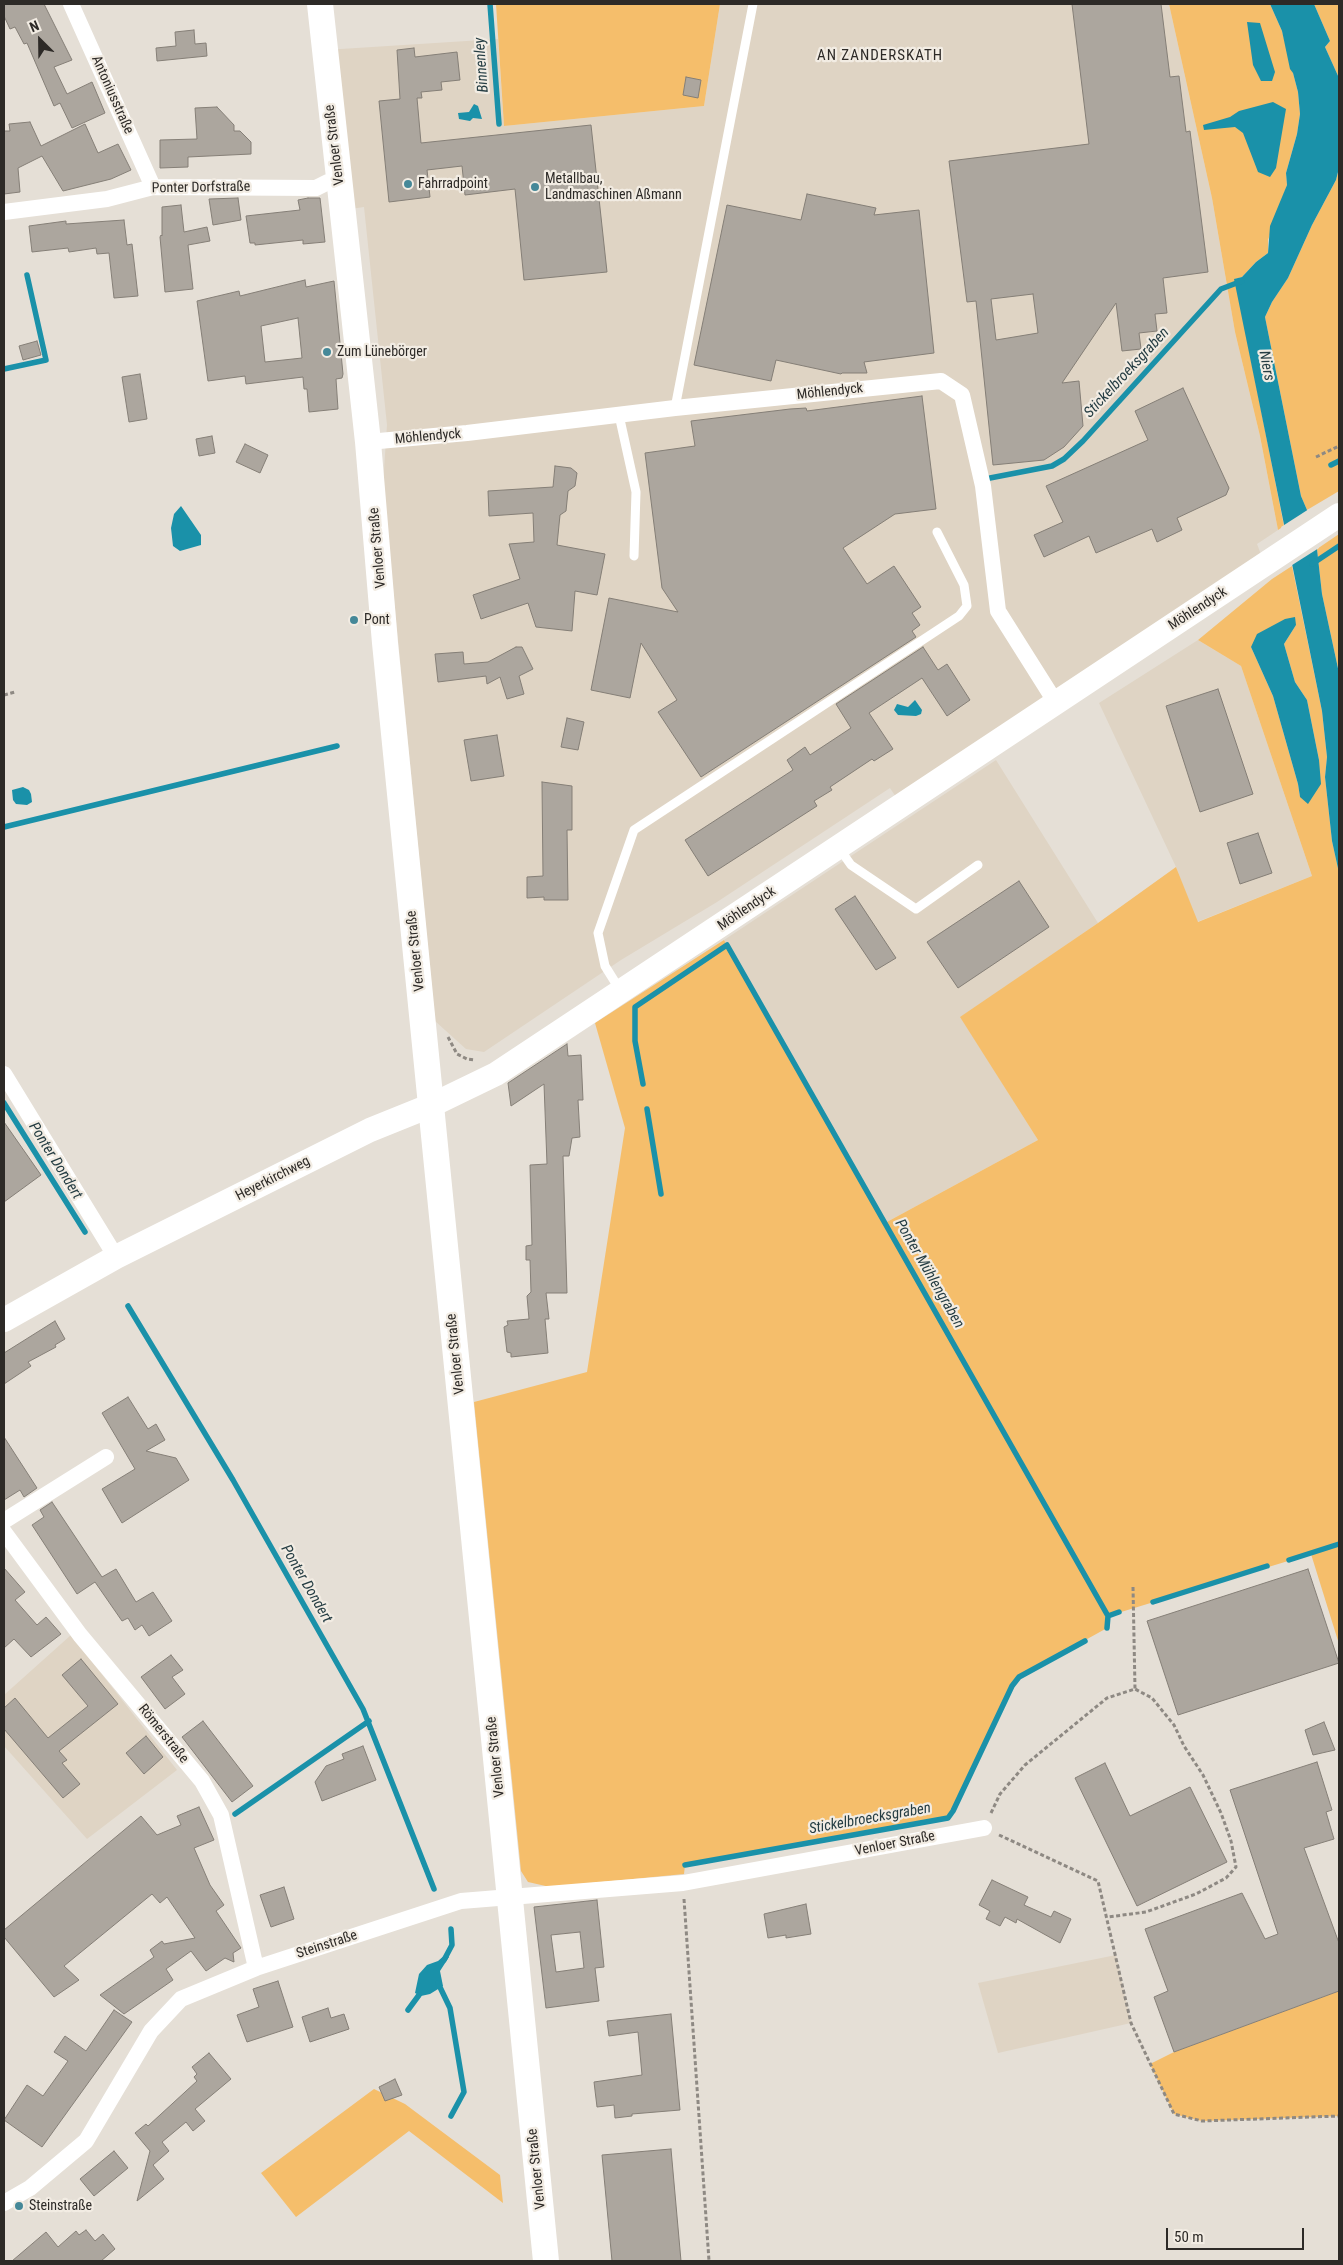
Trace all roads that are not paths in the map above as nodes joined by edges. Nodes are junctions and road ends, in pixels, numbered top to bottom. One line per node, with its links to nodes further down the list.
1 (71, 4): 5 (street, Antoniusstraße)
2 (320, 4): 4 (main road, Venloer Straße)
3 (753, 4): 7 (lane)
4 (339, 182): 5 (street, Ponter Dorfstraße); 9 (main road, Venloer Straße)
5 (153, 187): 6 (street, Ponter Dorfstraße)
6 (4, 212)
7 (675, 408): 8 (street, Möhlendyck); 13 (street, Möhlendyck)
8 (619, 414): 9 (street, Möhlendyck); 12 (lane)
9 (368, 442): 18 (main road, Venloer Straße)
10 (1336, 517): 13 (street, Möhlendyck)
11 (937, 532): 16 (lane)
12 (634, 556)
13 (1056, 703): 14 (street, Möhlendyck)
14 (839, 847): 15 (lane); 16 (street, Möhlendyck)
15 (978, 865)
16 (621, 992): 18 (street, Möhlendyck)
17 (4, 1074): 19 (street)
18 (432, 1105): 19 (street, Heyerkirchweg); 25 (main road, Venloer Straße)
19 (116, 1257): 20 (street, Heyerkirchweg)
20 (4, 1320)
21 (106, 1456): 22 (street)
22 (4, 1521)
23 (4, 1532): 26 (street, Römerstraße)
24 (984, 1828): 25 (street, Venloer Straße)
25 (510, 1898): 26 (street, Steinstraße); 28 (main road, Venloer Straße)
26 (256, 1968): 27 (street, Steinstraße)
27 (4, 2203)
28 (546, 2261)

